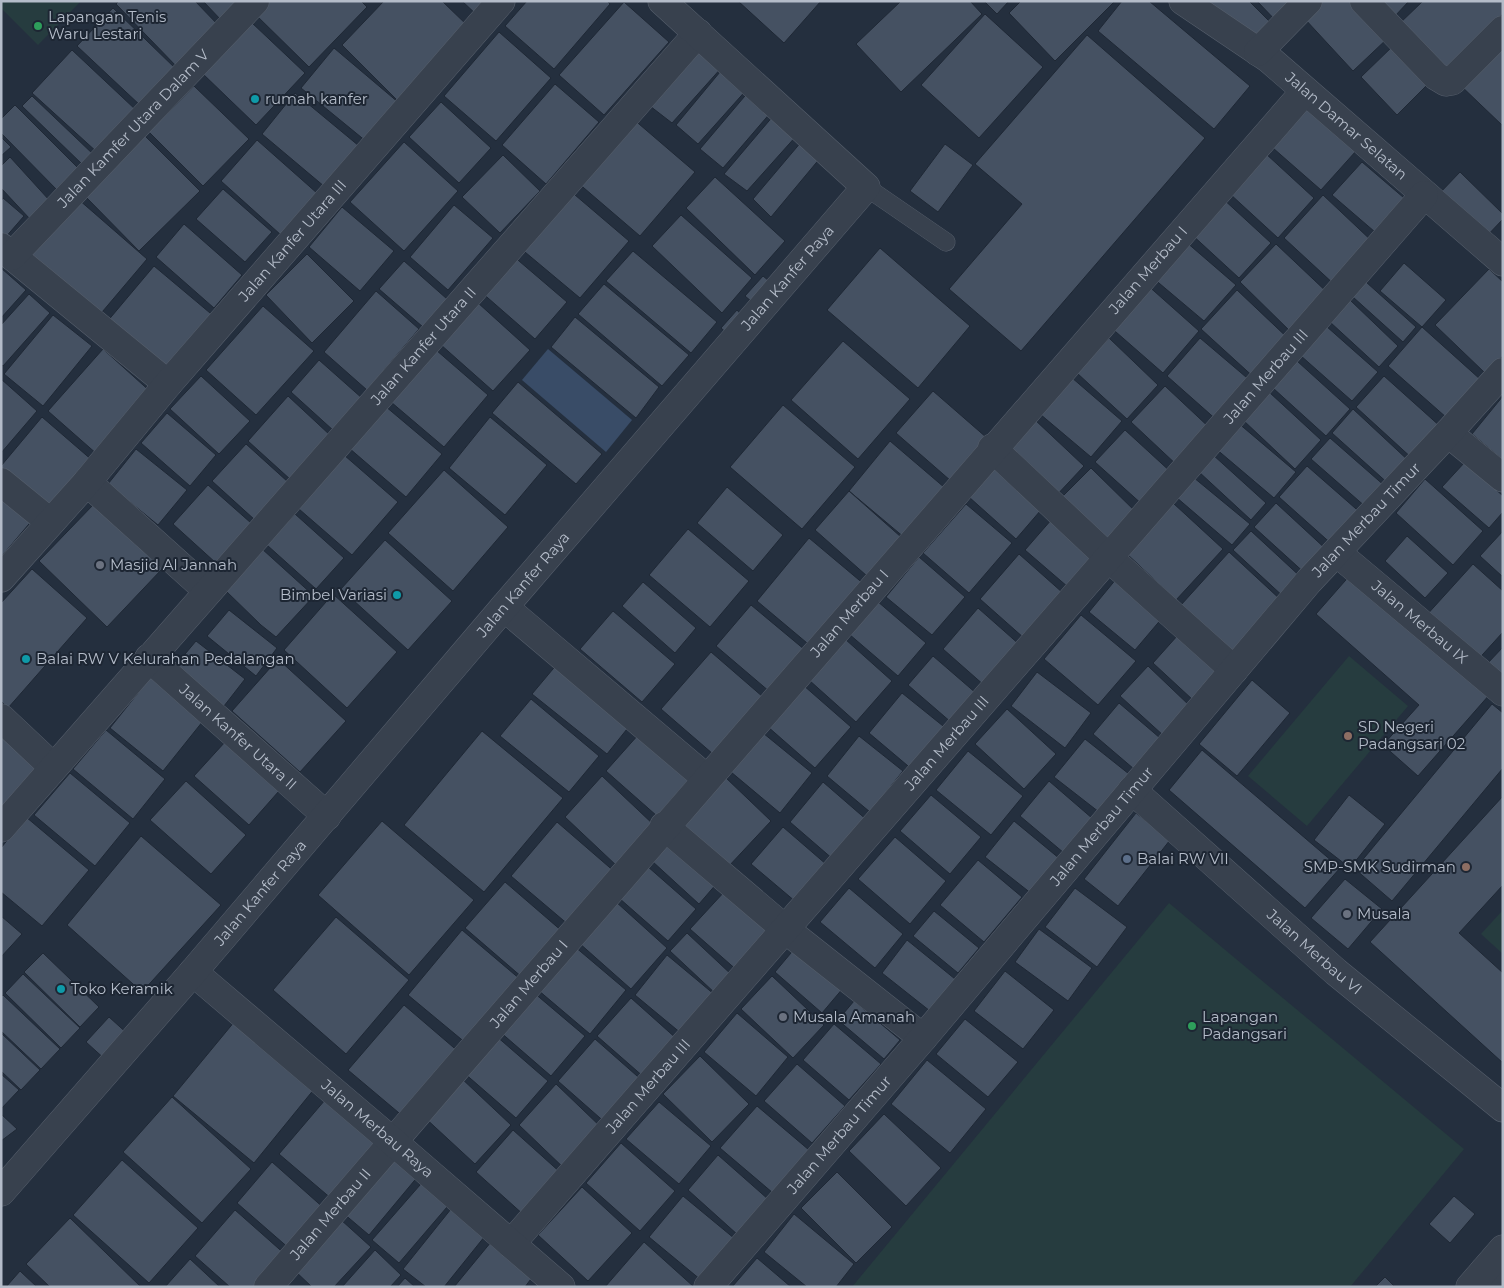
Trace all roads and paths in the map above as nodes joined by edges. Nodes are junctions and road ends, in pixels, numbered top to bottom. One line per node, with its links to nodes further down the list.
1 (255, 1): 14 (street, Jalan Kamfer Utara Dalam V)
2 (501, 1): 17 (street, Jalan Kanfer Utara III)
3 (662, 1): 8 (street)
4 (1183, 1): 9 (street, Jalan Damar Selatan)
5 (1308, 1): 9 (street)
6 (1364, 1): 7 (street)
7 (1503, 30)
8 (698, 33): 11 (street); 27 (street, Jalan Kanfer Utara II)
9 (1258, 52): 10 (street, Jalan Damar Selatan)
10 (1305, 91): 12 (street, Jalan Damar Selatan); 19 (street, Jalan Merbau I)
11 (866, 187): 13 (lane); 28 (street, Jalan Kanfer Raya)
12 (1424, 195): 15 (street, Jalan Damar Selatan); 25 (street, Jalan Merbau III)
13 (946, 242)
14 (6, 251): 17 (street)
15 (1503, 262)
16 (1503, 372): 18 (street, Jalan Merbau Timur)
17 (168, 384): 22 (street, Jalan Kanfer Utara III)
18 (1448, 434): 20 (street); 24 (street, Jalan Merbau Timur)
19 (992, 448): 25 (street); 34 (street, Jalan Merbau I)
20 (1503, 478)
21 (1, 482): 23 (street)
22 (87, 482): 23 (street, Jalan Kanfer Utara III); 27 (street)
23 (50, 522): 26 (street, Jalan Kanfer Utara III)
24 (1336, 552): 30 (street, Jalan Merbau Timur); 31 (street, Jalan Merbau IX)
25 (1109, 558): 30 (street); 39 (street, Jalan Merbau III)
26 (1, 578)
27 (208, 591): 29 (street, Jalan Kanfer Utara II)
28 (504, 606): 34 (street); 36 (street, Jalan Kanfer Raya)
29 (149, 658): 33 (street, Jalan Kanfer Utara II); 36 (street, Jalan Kanfer Utara II)
30 (1234, 670): 35 (street, Jalan Merbau Timur)
31 (1503, 692)
32 (1, 718): 33 (street)
33 (53, 767): 38 (street, Jalan Kanfer Utara II)
34 (706, 778): 37 (street, Jalan Merbau I)
35 (1132, 790): 41 (street, Jalan Merbau Timur); 42 (street, Jalan Merbau VI)
36 (326, 816): 40 (street, Jalan Kanfer Raya)
37 (664, 826): 39 (street); 43 (street, Jalan Merbau I)
38 (1, 828)
39 (785, 929): 41 (street); 45 (street, Jalan Merbau III)
40 (193, 972): 43 (street, Jalan Merbau Raya); 44 (street, Jalan Kanfer Raya)
41 (923, 1038): 50 (street, Jalan Merbau Timur)
42 (1503, 1108)
43 (392, 1141): 45 (street, Jalan Merbau Raya); 48 (street, Jalan Merbau II)
44 (1, 1192)
45 (511, 1244): 49 (street, Jalan Merbau Raya)
46 (1503, 1249): 47 (street)
47 (1485, 1281)
48 (276, 1284)
49 (561, 1287)
50 (708, 1287)

